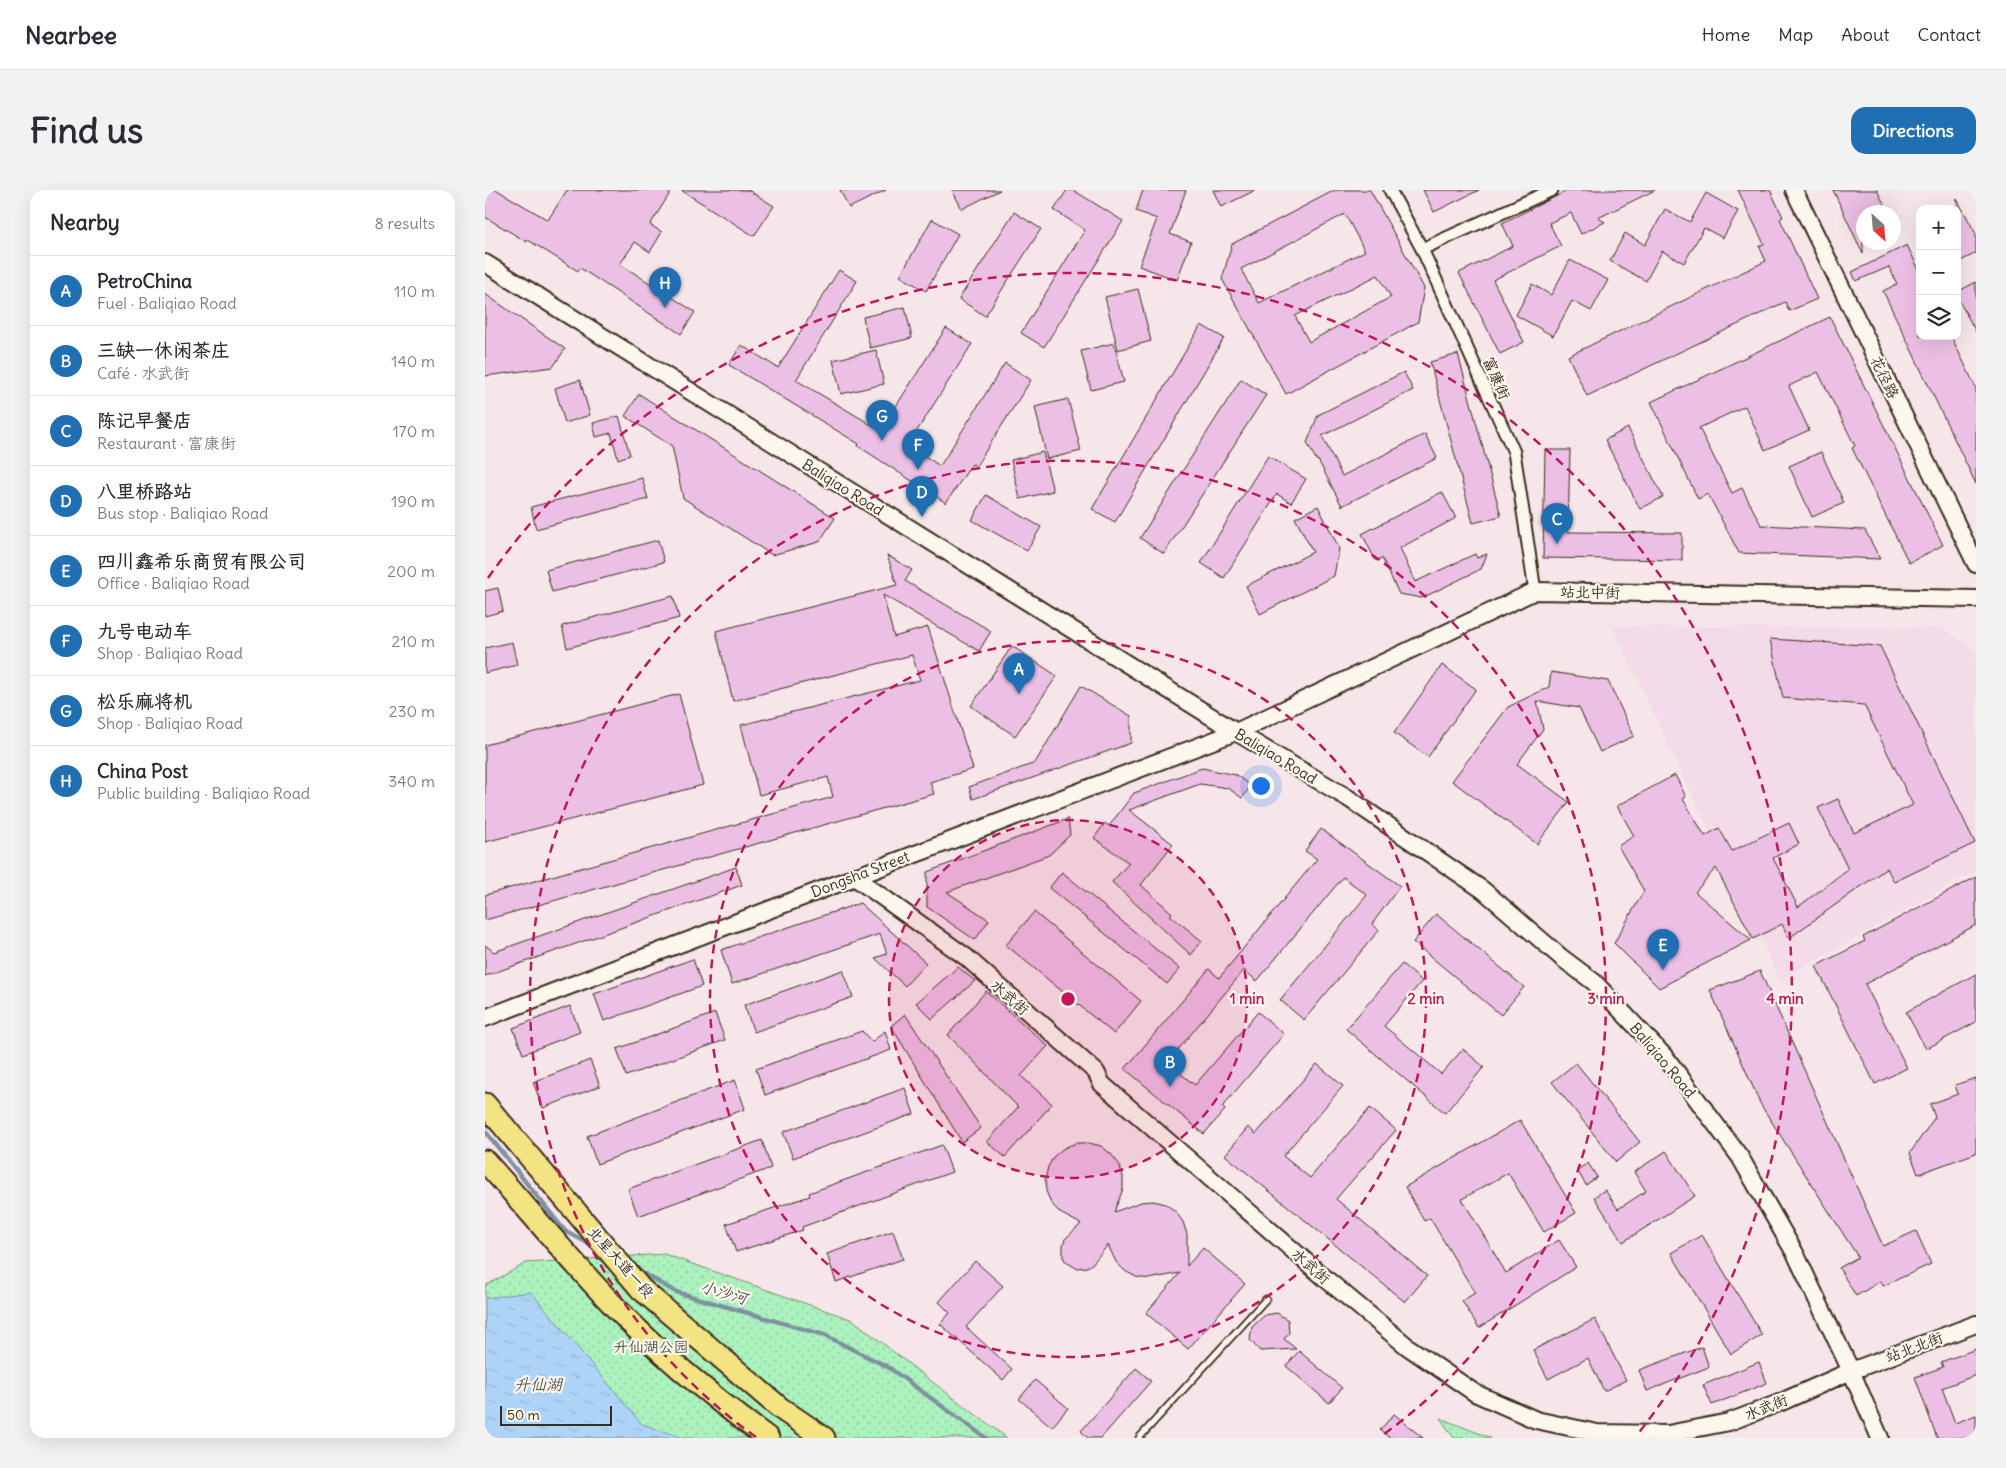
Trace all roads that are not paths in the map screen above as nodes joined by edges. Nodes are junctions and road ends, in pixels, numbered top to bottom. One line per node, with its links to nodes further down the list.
1 (1390, 190): 4 (street, 富康街)
2 (1552, 190): 4 (street)
3 (1794, 190): 6 (street, 花径路)
4 (1422, 249): 7 (street, 富康街)
5 (485, 263): 9 (street, Baliqiao Road)
6 (1976, 564)
7 (1535, 591): 8 (street, 站北中街); 9 (street, 站北中街)
8 (1976, 599)
9 (1236, 732): 10 (street, Dongsha Street); 16 (street, Baliqiao Road)
10 (853, 876): 11 (street, Dongsha Street); 16 (street, 水武街)
11 (485, 1018)
12 (485, 1104): 18 (highway, 北星大道一段)
13 (485, 1161): 17 (highway)
14 (1267, 1299): 19 (lane)
15 (1976, 1324): 16 (street, 站北北街)
16 (1851, 1371): 20 (street, Baliqiao Road)
17 (768, 1438)
18 (824, 1438)
19 (1139, 1438)
20 (1879, 1438)

